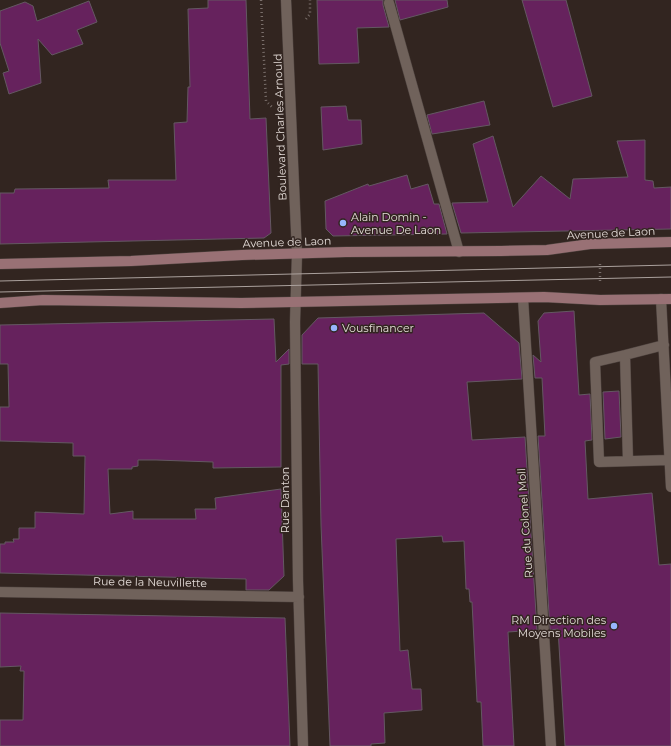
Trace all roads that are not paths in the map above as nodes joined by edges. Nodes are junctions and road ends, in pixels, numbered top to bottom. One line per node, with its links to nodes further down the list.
1 (286, 0): 5 (street, Boulevard Charles Arnould)
2 (389, 4): 4 (street)
3 (671, 242): 4 (main road, Avenue de Laon)
4 (459, 252): 5 (main road, Avenue de Laon)
5 (296, 254): 6 (main road, Avenue de Laon); 9 (street, Rue Danton)
6 (0, 264)
7 (523, 298): 8 (main road); 9 (main road); 19 (street, Rue du Colonel Moll)
8 (666, 299): 11 (street)
9 (296, 301): 10 (main road); 17 (street, Rue Danton)
10 (0, 303)
11 (664, 345): 12 (street); 13 (street)
12 (625, 355): 14 (street); 14 (street)
13 (669, 460): 14 (street); 15 (street)
14 (628, 461)
15 (671, 487)
16 (0, 592): 17 (street, Rue de la Neuvillette)
17 (299, 597): 18 (street, Rue Danton)
18 (303, 746)
19 (551, 746)

